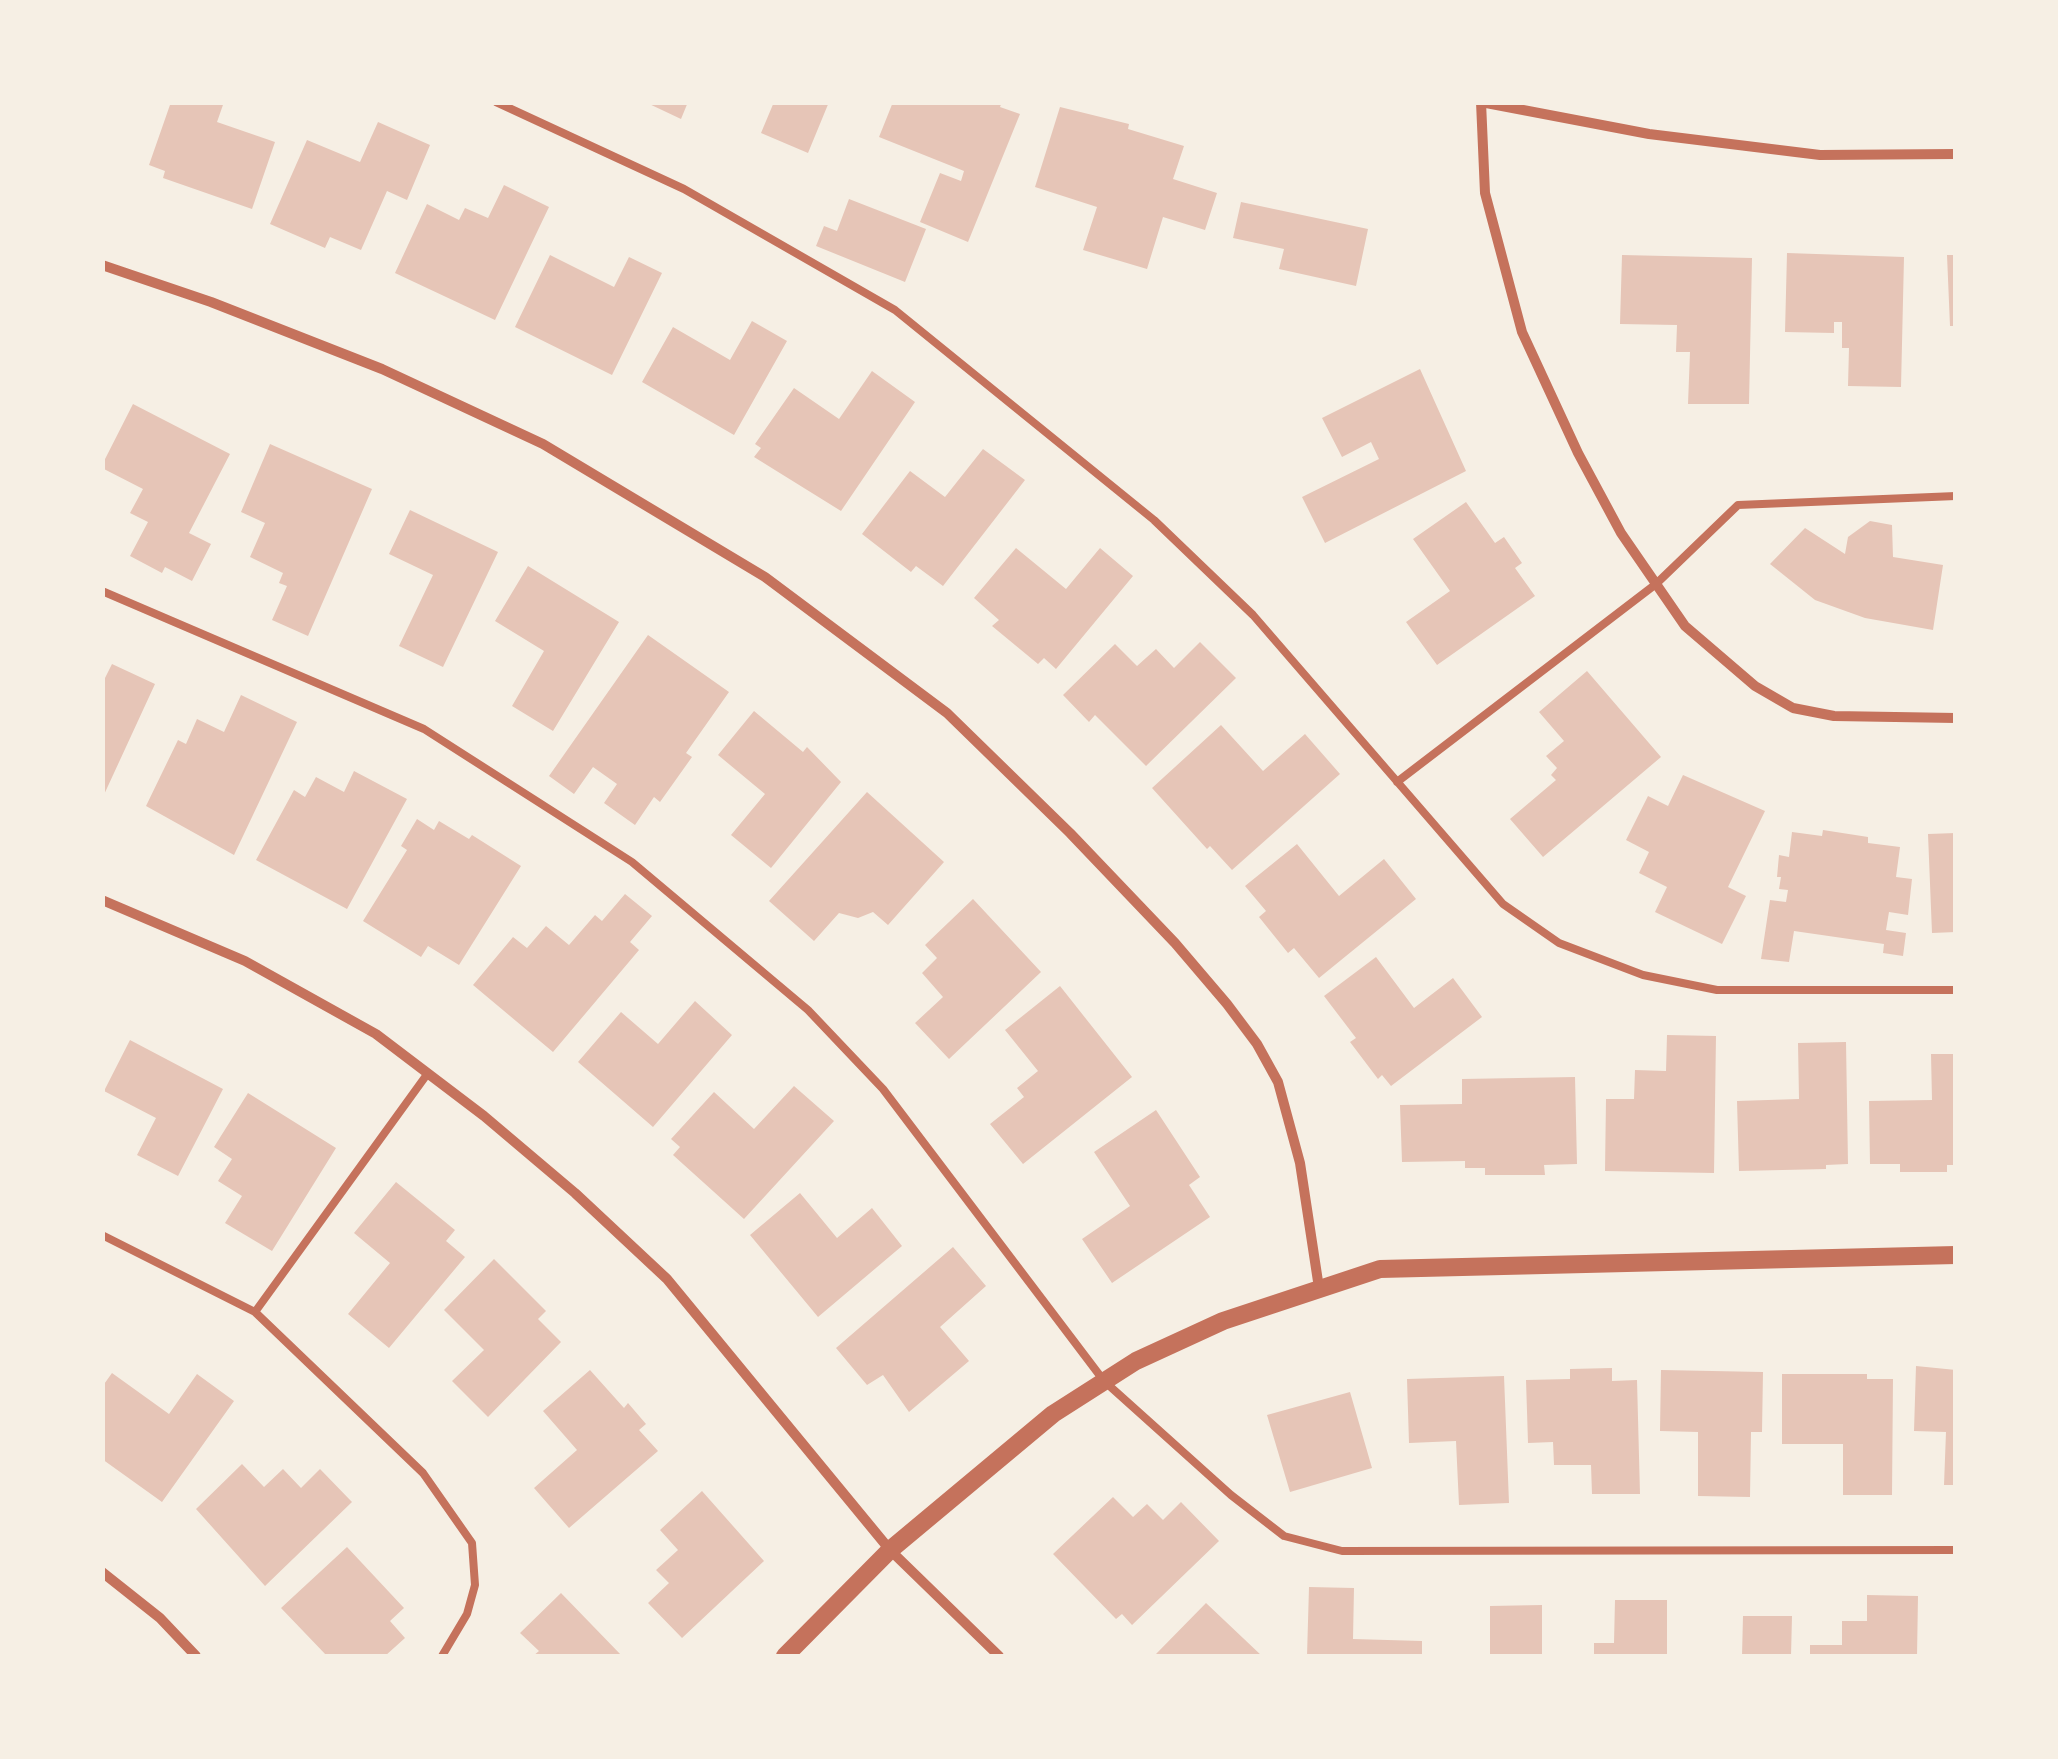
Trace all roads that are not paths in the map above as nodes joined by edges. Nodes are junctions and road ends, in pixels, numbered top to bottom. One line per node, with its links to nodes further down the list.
1 (496, 102): 9 (lane)
2 (1481, 102): 3 (street); 6 (street)
3 (1956, 154)
4 (102, 265): 15 (street)
5 (1956, 496): 6 (lane)
6 (1656, 584): 8 (street); 9 (lane)
7 (102, 592): 17 (lane)
8 (1956, 718)
9 (1397, 782): 11 (lane)
10 (102, 900): 12 (street)
11 (1956, 990)
12 (428, 1073): 16 (lane); 18 (street)
13 (102, 1236): 16 (lane)
14 (1956, 1256): 15 (street)
15 (1319, 1288): 17 (street)
16 (255, 1312): 22 (lane)
17 (1104, 1381): 18 (street); 19 (lane)
18 (890, 1550): 23 (street); 24 (street)
19 (1956, 1550)
20 (102, 1572): 21 (street)
21 (196, 1656)
22 (442, 1656)
23 (786, 1656)
24 (999, 1656)

